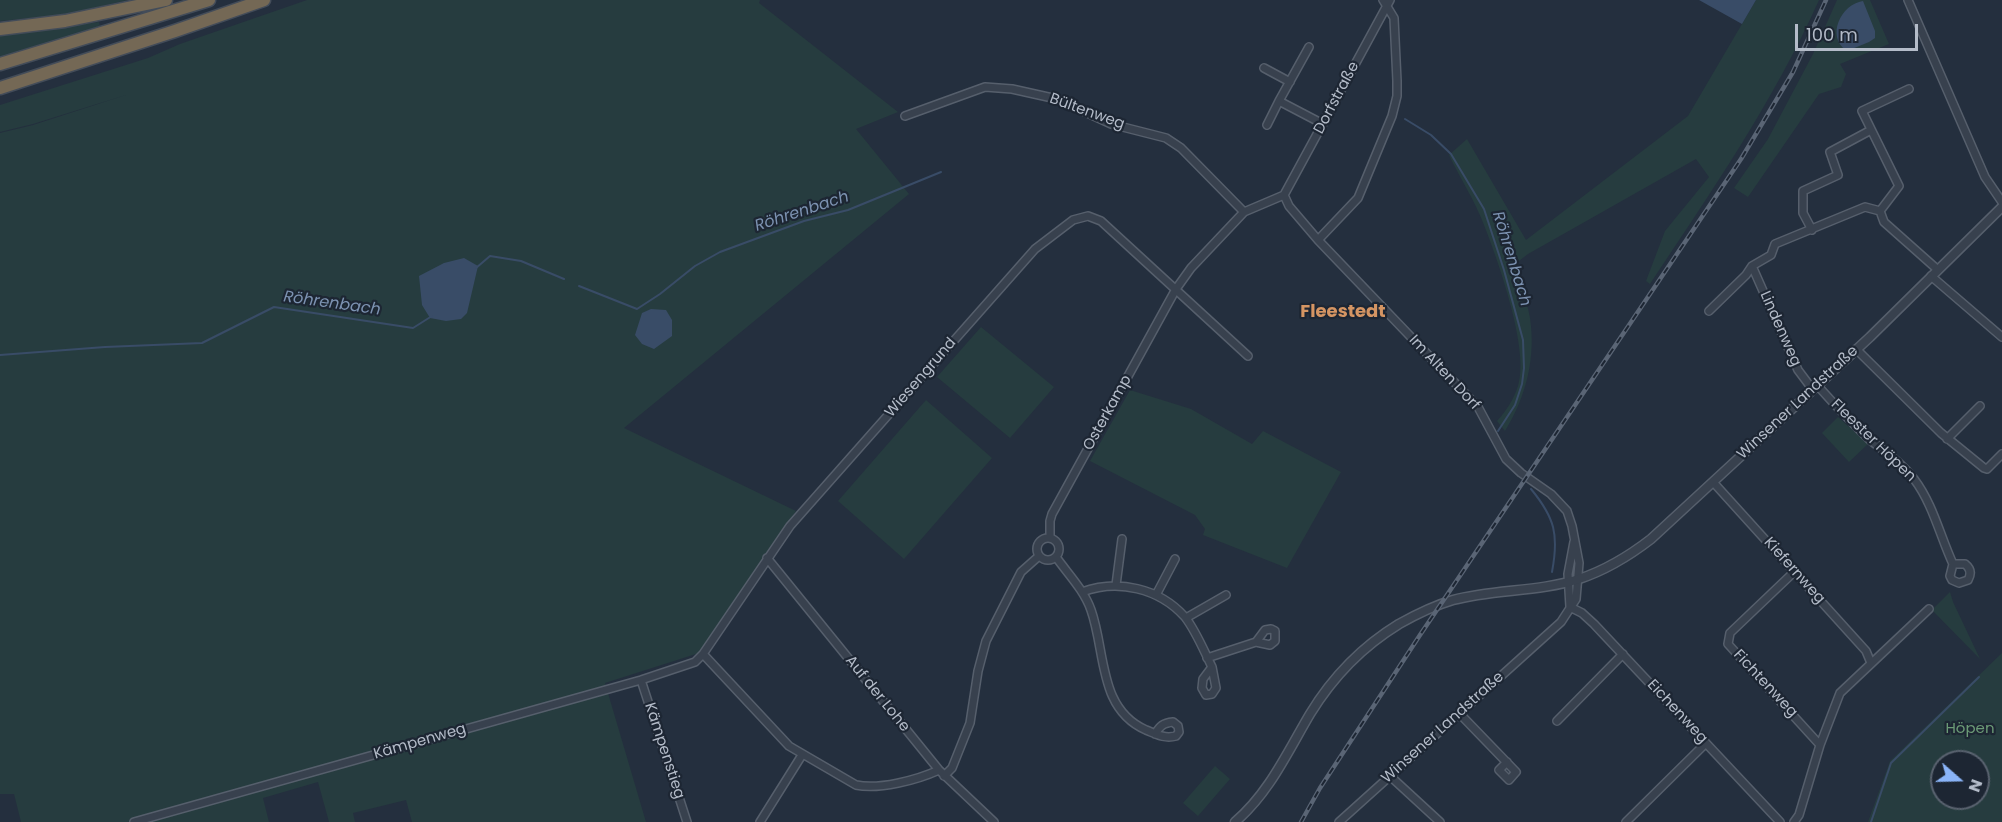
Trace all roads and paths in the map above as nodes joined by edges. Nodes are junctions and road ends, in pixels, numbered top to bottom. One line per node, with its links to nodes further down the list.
1 (166, 0): 6 (highway)
2 (209, 0): 8 (highway)
3 (264, 0): 11 (highway)
4 (1908, 0): 19 (street)
5 (1387, 2): 15 (street, Dorfstraße); 23 (street)
6 (0, 29)
7 (1309, 46): 10 (street)
8 (0, 64)
9 (1264, 68): 10 (street)
10 (1290, 81): 13 (street)
11 (0, 87)
12 (1909, 89): 17 (street)
13 (1279, 101): 15 (street); 16 (street)
14 (905, 116): 21 (street, Bültenweg)
15 (1323, 124): 18 (street, Dorfstraße)
16 (1267, 125)
17 (1871, 130): 20 (street); 22 (street)
18 (1284, 195): 21 (street, Osterkamp); 23 (street, Im Alten Dorf)
19 (2002, 204): 25 (street, Winsener Landstraße)
20 (1881, 211): 22 (street); 25 (street)
21 (1244, 212): 26 (street, Osterkamp)
22 (1812, 230): 24 (street, Lindenweg)
23 (1318, 240): 38 (street, Im Alten Dorf)
24 (1752, 266): 27 (street, Lindenweg); 31 (street, Lindenweg)
25 (1935, 273): 28 (street); 29 (street, Winsener Landstraße)
26 (1176, 289): 30 (street); 36 (street, Osterkamp); 41 (street, Wiesengrund)
27 (1709, 311)
28 (2002, 337)
29 (1856, 349): 31 (street, Winsener Landstraße); 33 (street)
30 (1248, 356)
31 (1815, 388): 35 (street, Winsener Landstraße); 43 (street, Fleester Höpen)
32 (1980, 406): 33 (street)
33 (1947, 439): 34 (street)
34 (2002, 454)
35 (1713, 482): 44 (street, Kiefernweg); 45 (street, Winsener Landstraße)
36 (1050, 538): 39 (street, Osterkamp); 40 (street, Osterkamp)
37 (1122, 539): 47 (street)
38 (1574, 542): 45 (street, Im Alten Dorf); 46 (street, Im Alten Dorf)
39 (1039, 556): 40 (street); 68 (street, Osterkamp)
40 (1056, 557): 48 (street)
41 (767, 558): 55 (street, Wiesengrund); 68 (street, Auf der Lohe)
42 (1175, 559): 49 (street)
43 (1953, 564)
44 (1794, 572): 58 (street, Kiefernweg); 65 (street, Fichtenweg)
45 (1578, 579): 46 (street, Winsener Landstraße); 51 (street, Winsener Landstraße)
46 (1568, 581): 51 (street); 74 (street, Winsener Landstraße)
47 (1116, 585): 48 (street); 49 (street)
48 (1082, 592): 63 (street)
49 (1156, 595): 53 (street)
50 (1226, 595): 53 (street)
51 (1570, 607): 56 (street, Eichenweg); 61 (street, Winsener Landstraße)
52 (1929, 609): 58 (street)
53 (1186, 618): 57 (street)
54 (1256, 642): 57 (street)
55 (703, 654): 60 (street, Kämpenweg); 66 (street)
56 (1623, 654): 62 (street); 64 (street, Eichenweg)
57 (1207, 658): 59 (street)
58 (1871, 663): 65 (street)
59 (1212, 667)
60 (641, 680): 70 (street, Kämpenweg); 71 (street, Kämpenstieg)
61 (1459, 712): 67 (street); 69 (street, Winsener Landstraße)
62 (1557, 721)
63 (1155, 734)
64 (1706, 742): 77 (street); 78 (street, Eichenweg)
65 (1820, 745): 79 (street)
66 (802, 755): 68 (street); 72 (street)
67 (1507, 762)
68 (942, 773): 73 (street, Auf der Lohe)
69 (1390, 776): 75 (street, Winsener Landstraße); 76 (street)
70 (134, 822)
71 (687, 822)
72 (760, 822)
73 (994, 822)
74 (1235, 822)
75 (1339, 822)
76 (1440, 822)
77 (1626, 822)
78 (1780, 822)
79 (1794, 822)

